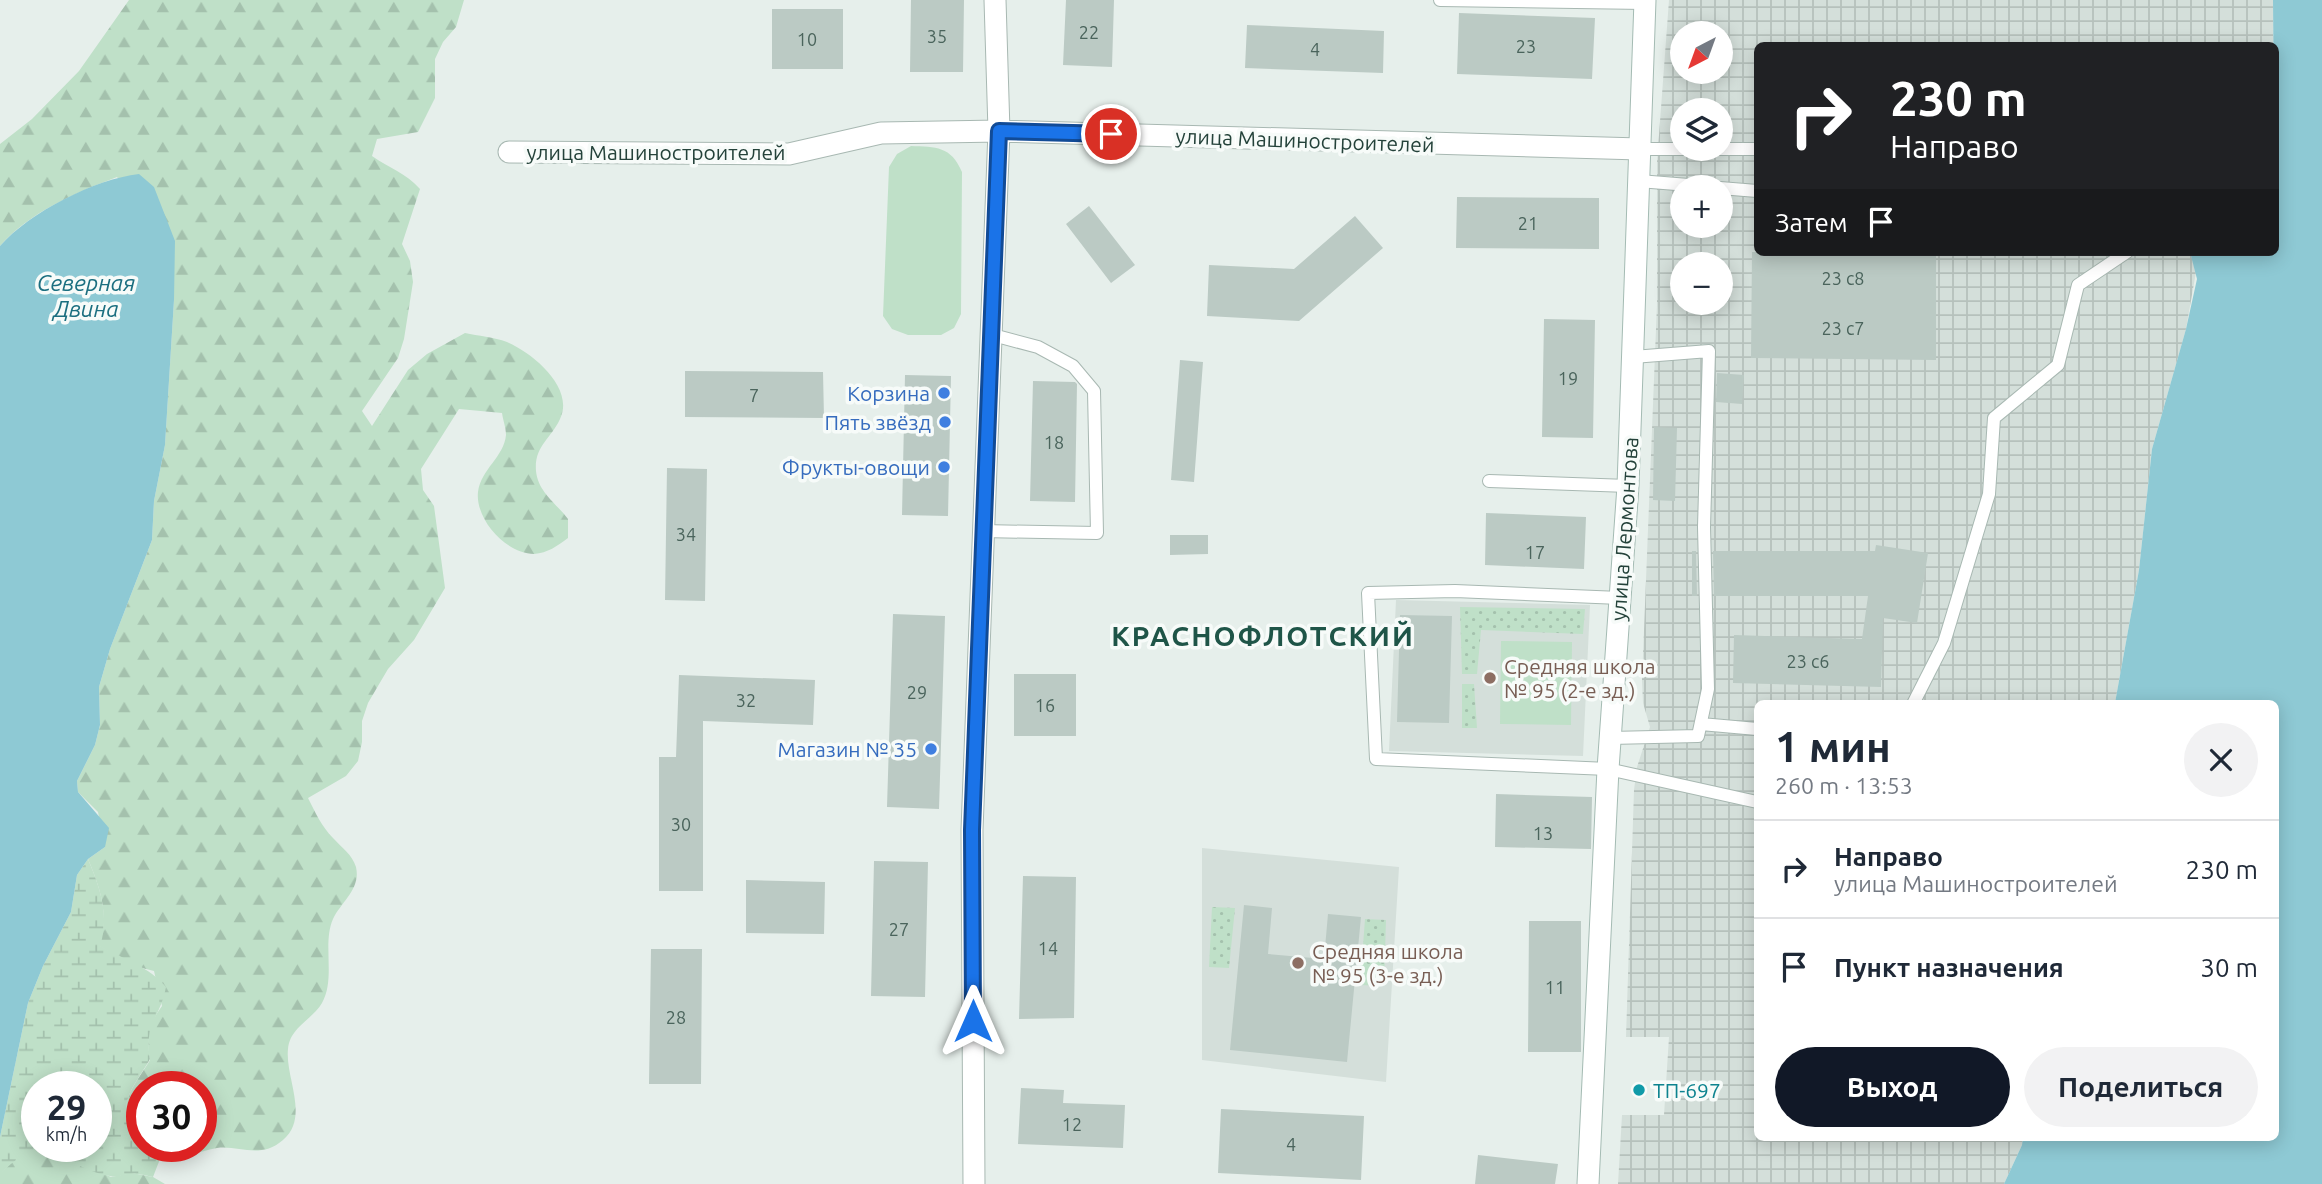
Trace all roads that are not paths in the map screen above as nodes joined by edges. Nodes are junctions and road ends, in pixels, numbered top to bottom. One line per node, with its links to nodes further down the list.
1 (995, 0): 4 (street)
2 (1440, 0): 3 (lane)
3 (1645, 1): 5 (street, улица Лермонтова)
4 (999, 131): 5 (street, улица Машиностроителей); 7 (street, улица Машиностроителей); 13 (street)
5 (1640, 149): 6 (lane); 8 (street, улица Лермонтова)
6 (1754, 149)
7 (509, 152)
8 (1639, 181): 9 (lane); 14 (street, улица Лермонтова)
9 (1670, 184)
10 (1733, 189): 11 (lane)
11 (1754, 191)
12 (2121, 256): 19 (lane)
13 (993, 335): 17 (street); 17 (lane)
14 (1633, 357): 16 (street, улица Лермонтова); 20 (lane)
15 (1489, 481): 16 (lane)
16 (1628, 486): 18 (street, улица Лермонтова)
17 (982, 531): 25 (street)
18 (1620, 598): 22 (street, улица Лермонтова); 23 (lane)
19 (1915, 700)
20 (1701, 724): 21 (lane); 22 (lane)
21 (1754, 729)
22 (1610, 738): 23 (street, улица Лермонтова)
23 (1608, 769): 24 (lane); 26 (street, улица Лермонтова)
24 (1754, 801)
25 (974, 1184)
26 (1588, 1184)

